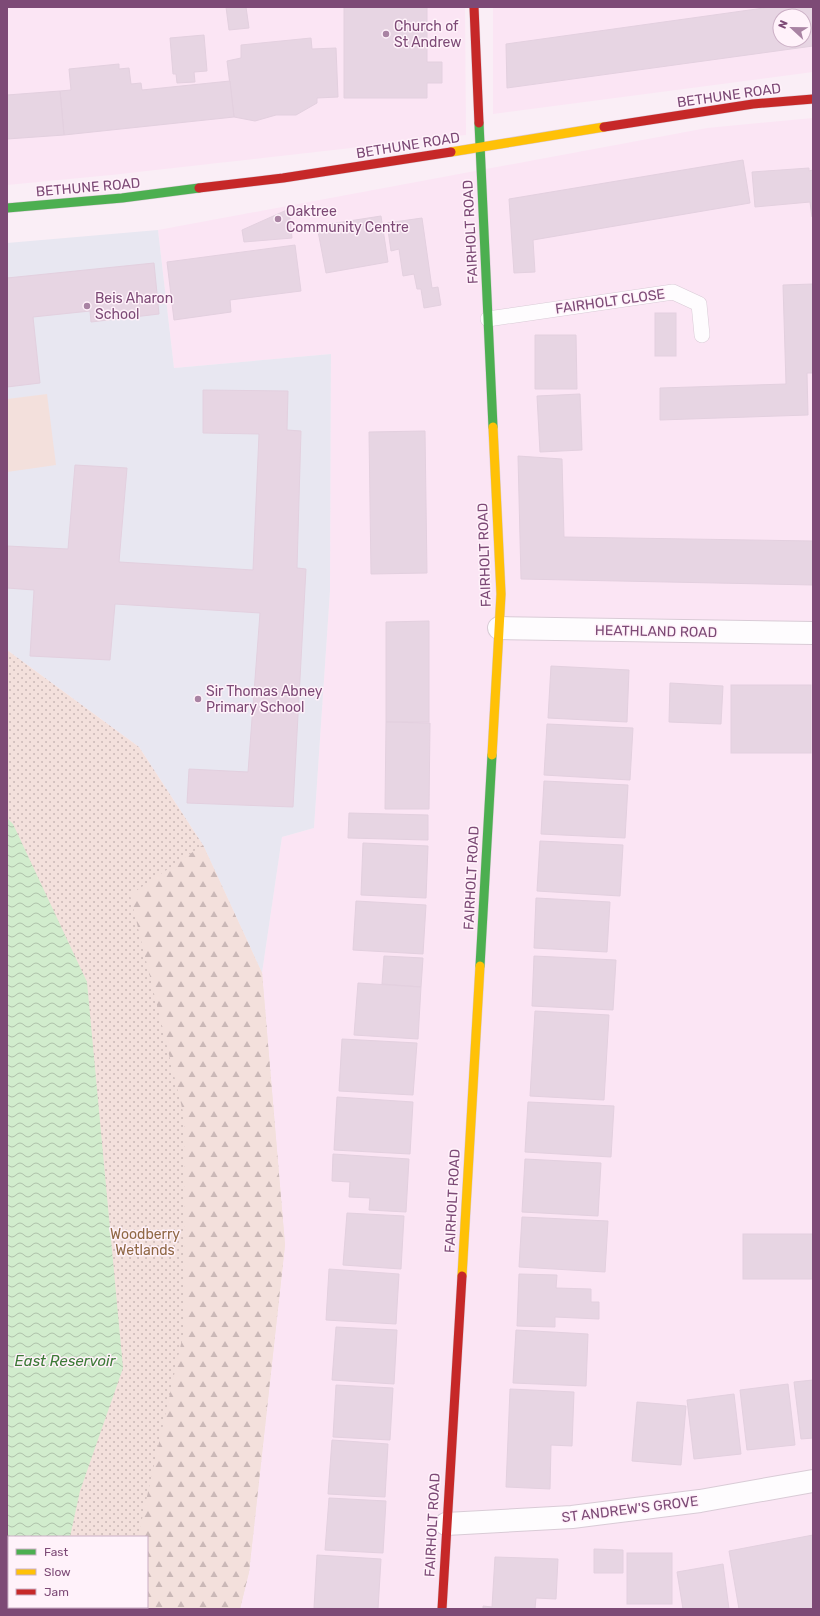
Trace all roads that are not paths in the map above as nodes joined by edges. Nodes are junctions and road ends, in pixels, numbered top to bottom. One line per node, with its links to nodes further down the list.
1 (474, 7): 3 (street, FAIRHOLT ROAD)
2 (813, 99): 3 (street, BETHUNE ROAD)
3 (480, 148): 4 (street, BETHUNE ROAD); 5 (street, FAIRHOLT ROAD)
4 (7, 208)
5 (488, 320): 6 (lane, FAIRHOLT CLOSE); 7 (street, FAIRHOLT ROAD)
6 (702, 335)
7 (499, 628): 8 (street, HEATHLAND ROAD); 10 (street, FAIRHOLT ROAD)
8 (813, 633)
9 (813, 1481): 10 (street, ST ANDREW'S GROVE)
10 (446, 1524): 11 (street, FAIRHOLT ROAD)
11 (442, 1609)

